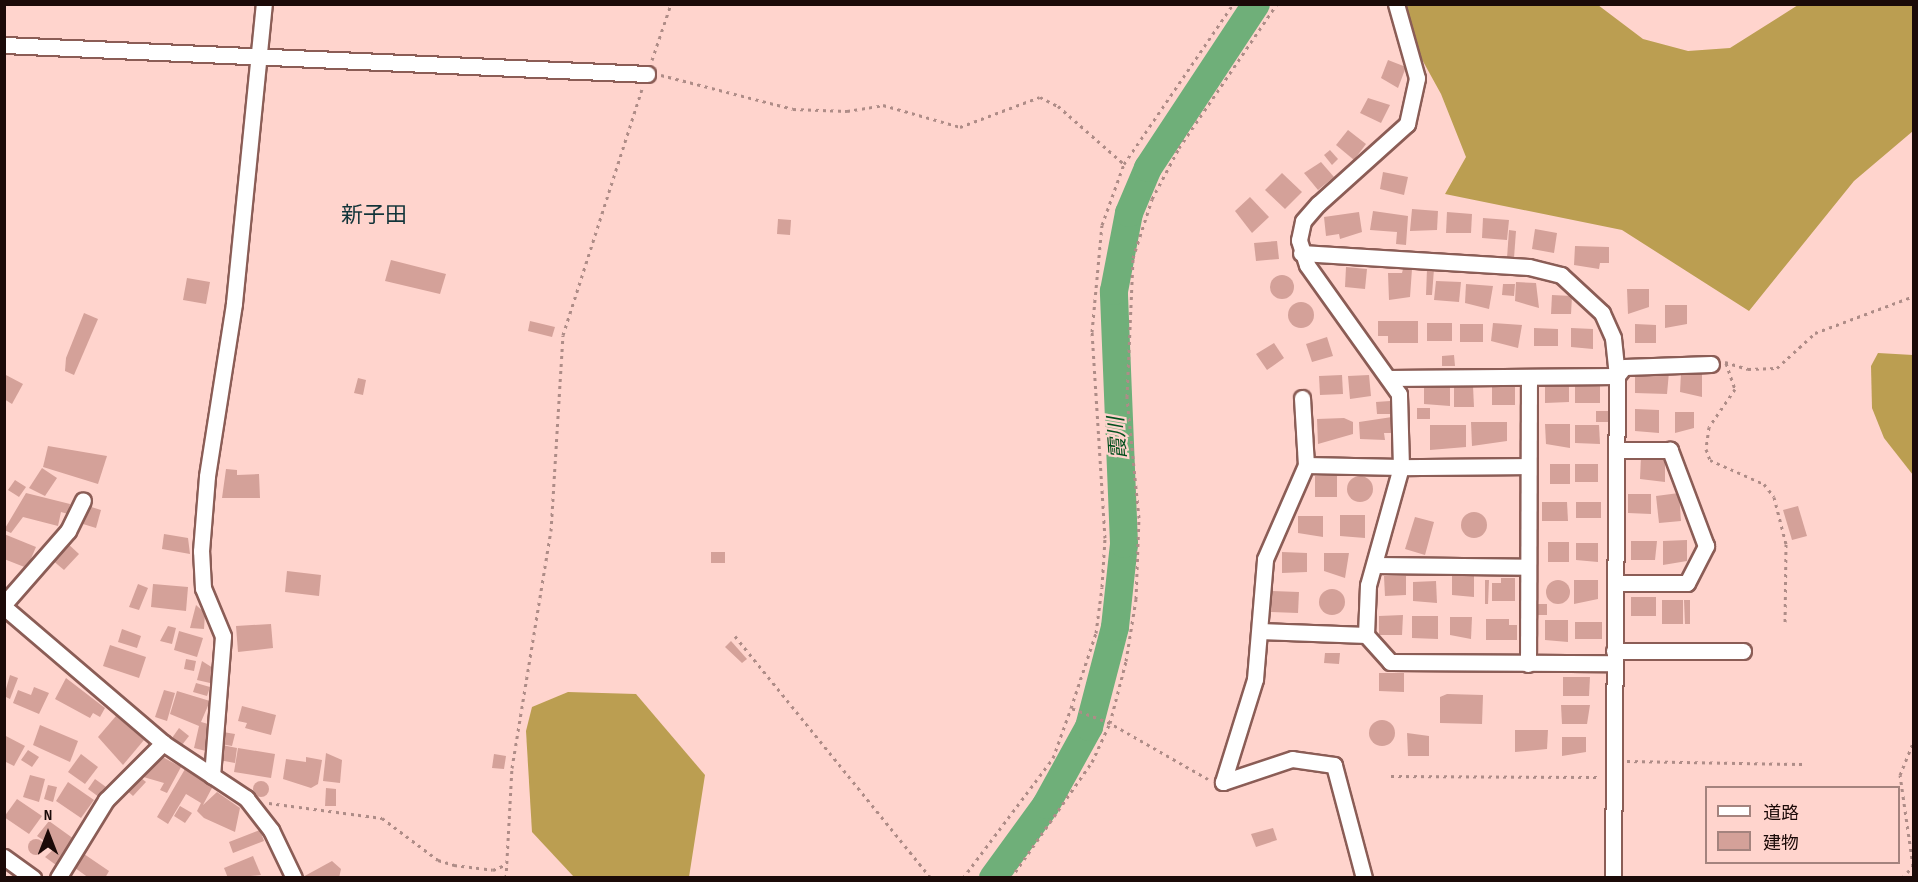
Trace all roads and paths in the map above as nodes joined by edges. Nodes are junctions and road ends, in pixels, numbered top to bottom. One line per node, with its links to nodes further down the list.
1 (264, 4): 7 (street)
2 (671, 4): 8 (path)
3 (1233, 4): 9 (path)
4 (1277, 4): 34 (path)
5 (1396, 4): 10 (street)
6 (4, 45): 7 (street)
7 (262, 56): 8 (street); 39 (street)
8 (647, 74): 9 (path); 45 (path)
9 (1124, 164): 33 (path)
10 (1301, 253): 13 (street); 15 (street)
11 (1914, 297): 12 (path)
12 (1718, 363): 13 (street); 26 (path)
13 (1617, 376): 14 (street); 17 (street)
14 (1529, 377): 15 (street); 19 (street)
15 (1388, 378): 20 (street)
16 (1302, 398): 18 (street)
17 (1617, 450): 24 (street); 24 (street)
18 (1306, 465): 20 (street); 27 (street)
19 (1528, 466): 20 (street); 23 (street)
20 (1401, 467): 22 (street)
21 (83, 500): 25 (street)
22 (1376, 565): 23 (street); 28 (street)
23 (1528, 567): 32 (street)
24 (1616, 583): 31 (street)
25 (4, 605): 36 (street)
26 (1785, 622)
27 (1260, 631): 28 (street); 42 (street)
28 (1366, 634): 32 (street)
29 (735, 636): 50 (path)
30 (1743, 651): 31 (street)
31 (1613, 657): 32 (street); 37 (street)
32 (1528, 664)
33 (1071, 708): 34 (path); 51 (path)
34 (1110, 723): 42 (path); 52 (path)
35 (1914, 741): 55 (path)
36 (163, 743): 39 (street); 47 (street)
37 (1613, 761): 38 (path); 41 (street)
38 (1805, 764)
39 (212, 776): 43 (street)
40 (1391, 776): 41 (path)
41 (1613, 777): 54 (street)
42 (1223, 782): 53 (street)
43 (253, 806): 45 (path); 48 (street)
44 (4, 857): 46 (street)
45 (507, 864): 49 (path)
46 (33, 878)
47 (58, 878)
48 (294, 878)
49 (506, 878)
50 (931, 878)
51 (963, 878)
52 (1011, 878)
53 (1364, 878)
54 (1613, 878)
55 (1902, 878)

